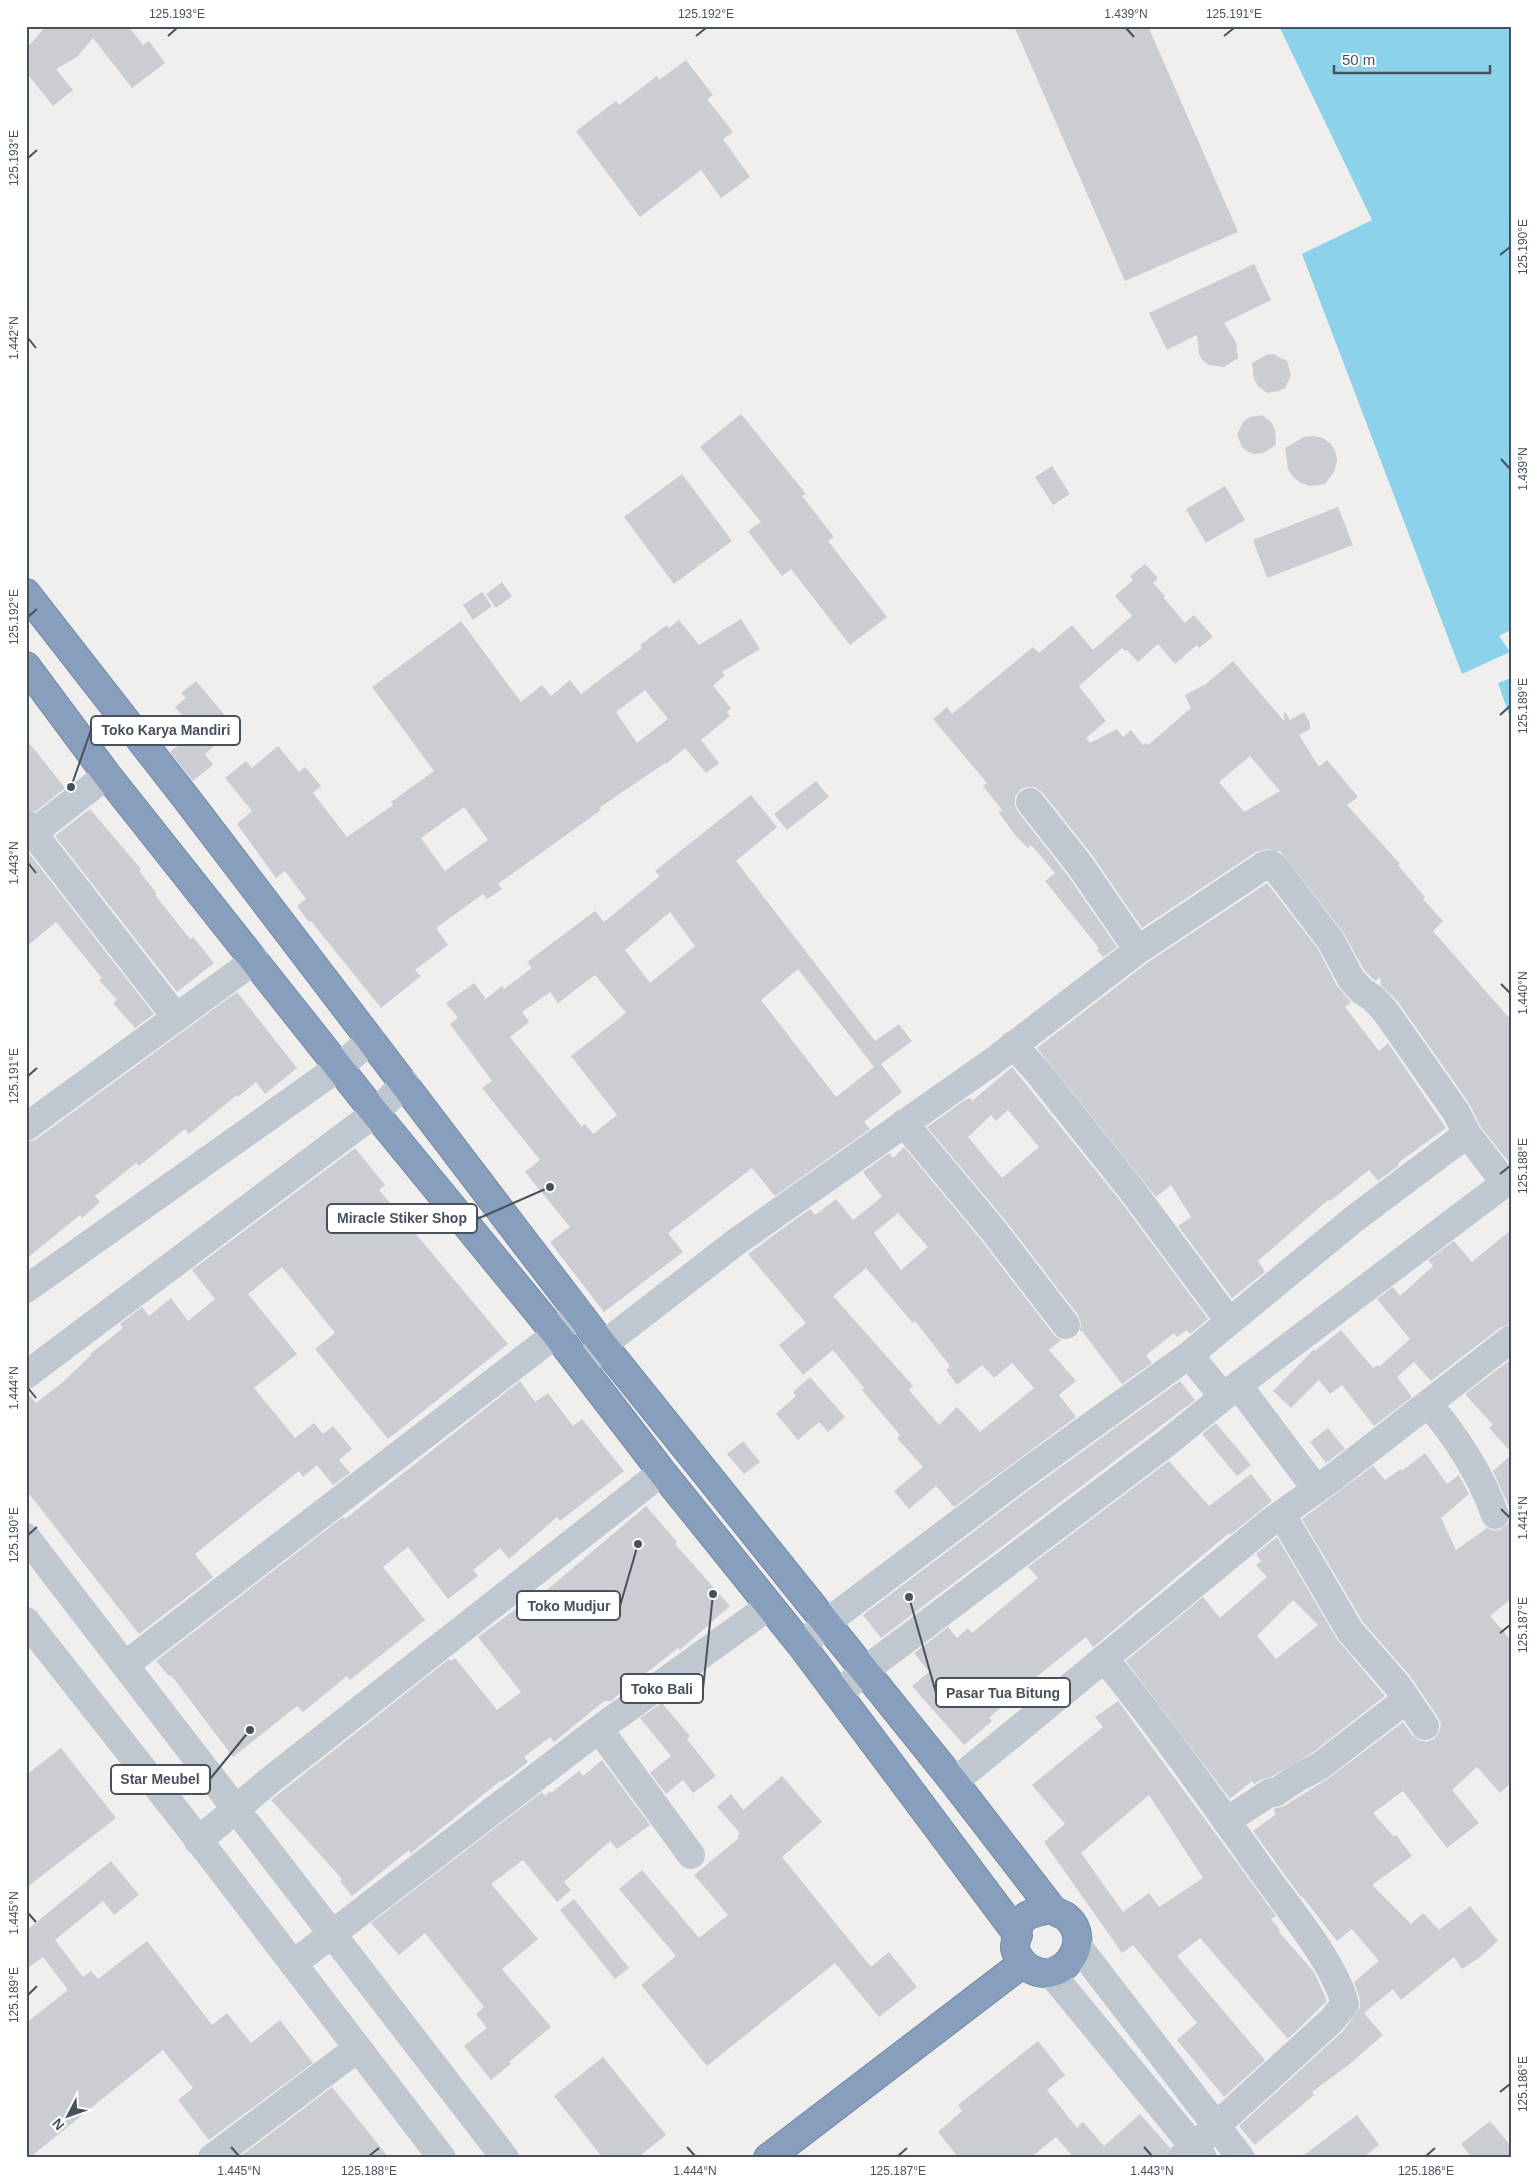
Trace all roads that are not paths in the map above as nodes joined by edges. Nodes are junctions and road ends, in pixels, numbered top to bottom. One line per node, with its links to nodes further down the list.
1 (26, 593): 9 (highway)
2 (26, 666): 3 (highway)
3 (107, 775): 5 (street); 7 (highway)
4 (1030, 802): 6 (street)
5 (30, 829): 8 (street)
6 (1138, 950): 10 (street); 16 (street)
7 (255, 960): 8 (street); 11 (highway)
8 (176, 1017): 15 (street)
9 (371, 1040): 11 (street); 12 (highway)
10 (1013, 1045): 14 (street); 20 (street)
11 (340, 1067): 13 (highway); 18 (street)
12 (405, 1083): 13 (street); 19 (highway)
13 (375, 1113): 22 (highway); 27 (street)
14 (904, 1123): 21 (street); 24 (street)
15 (26, 1127)
16 (1466, 1134): 17 (street); 20 (street)
17 (1508, 1187): 28 (street)
18 (26, 1289)
19 (578, 1312): 22 (street); 24 (highway)
20 (1229, 1321): 25 (street)
21 (1066, 1325)
22 (556, 1334): 26 (highway); 40 (street)
23 (1511, 1340): 29 (street)
24 (603, 1345): 26 (street); 37 (highway)
25 (1189, 1355): 28 (street); 37 (street)
26 (582, 1366): 30 (highway)
27 (26, 1375)
28 (1230, 1390): 31 (street); 41 (street)
29 (1428, 1404): 31 (street); 33 (street)
30 (662, 1472): 35 (highway); 47 (street)
31 (1316, 1489): 32 (street)
32 (1282, 1515): 39 (street); 43 (street)
33 (1495, 1515)
34 (26, 1536): 40 (street)
35 (769, 1606): 38 (highway); 45 (street)
36 (26, 1621): 49 (street)
37 (826, 1623): 38 (street); 41 (highway)
38 (802, 1646): 42 (highway)
39 (1104, 1658): 46 (street); 48 (street)
40 (124, 1665): 47 (street)
41 (864, 1671): 42 (street); 46 (highway)
42 (839, 1694): 53 (highway)
43 (1407, 1699): 44 (street); 48 (street)
44 (1425, 1726)
45 (599, 1729): 50 (street); 52 (street)
46 (954, 1782): 51 (highway)
47 (236, 1807): 49 (street); 52 (street)
48 (1226, 1821): 59 (street)
49 (198, 1841): 56 (street)
50 (691, 1855)
51 (1052, 1909): 53 (highway); 54 (highway)
52 (333, 1933): 56 (street); 63 (street)
53 (1018, 1935): 55 (highway)
54 (1077, 1945): 57 (highway); 59 (street)
55 (1023, 1963): 57 (highway); 64 (highway)
56 (293, 1964): 58 (street)
57 (1050, 1972): 60 (street)
58 (358, 2048): 61 (street); 62 (street)
59 (1217, 2126): 60 (street); 65 (street)
60 (1193, 2154)
61 (212, 2158)
62 (442, 2158)
63 (505, 2158)
64 (768, 2158)
65 (1241, 2158)

